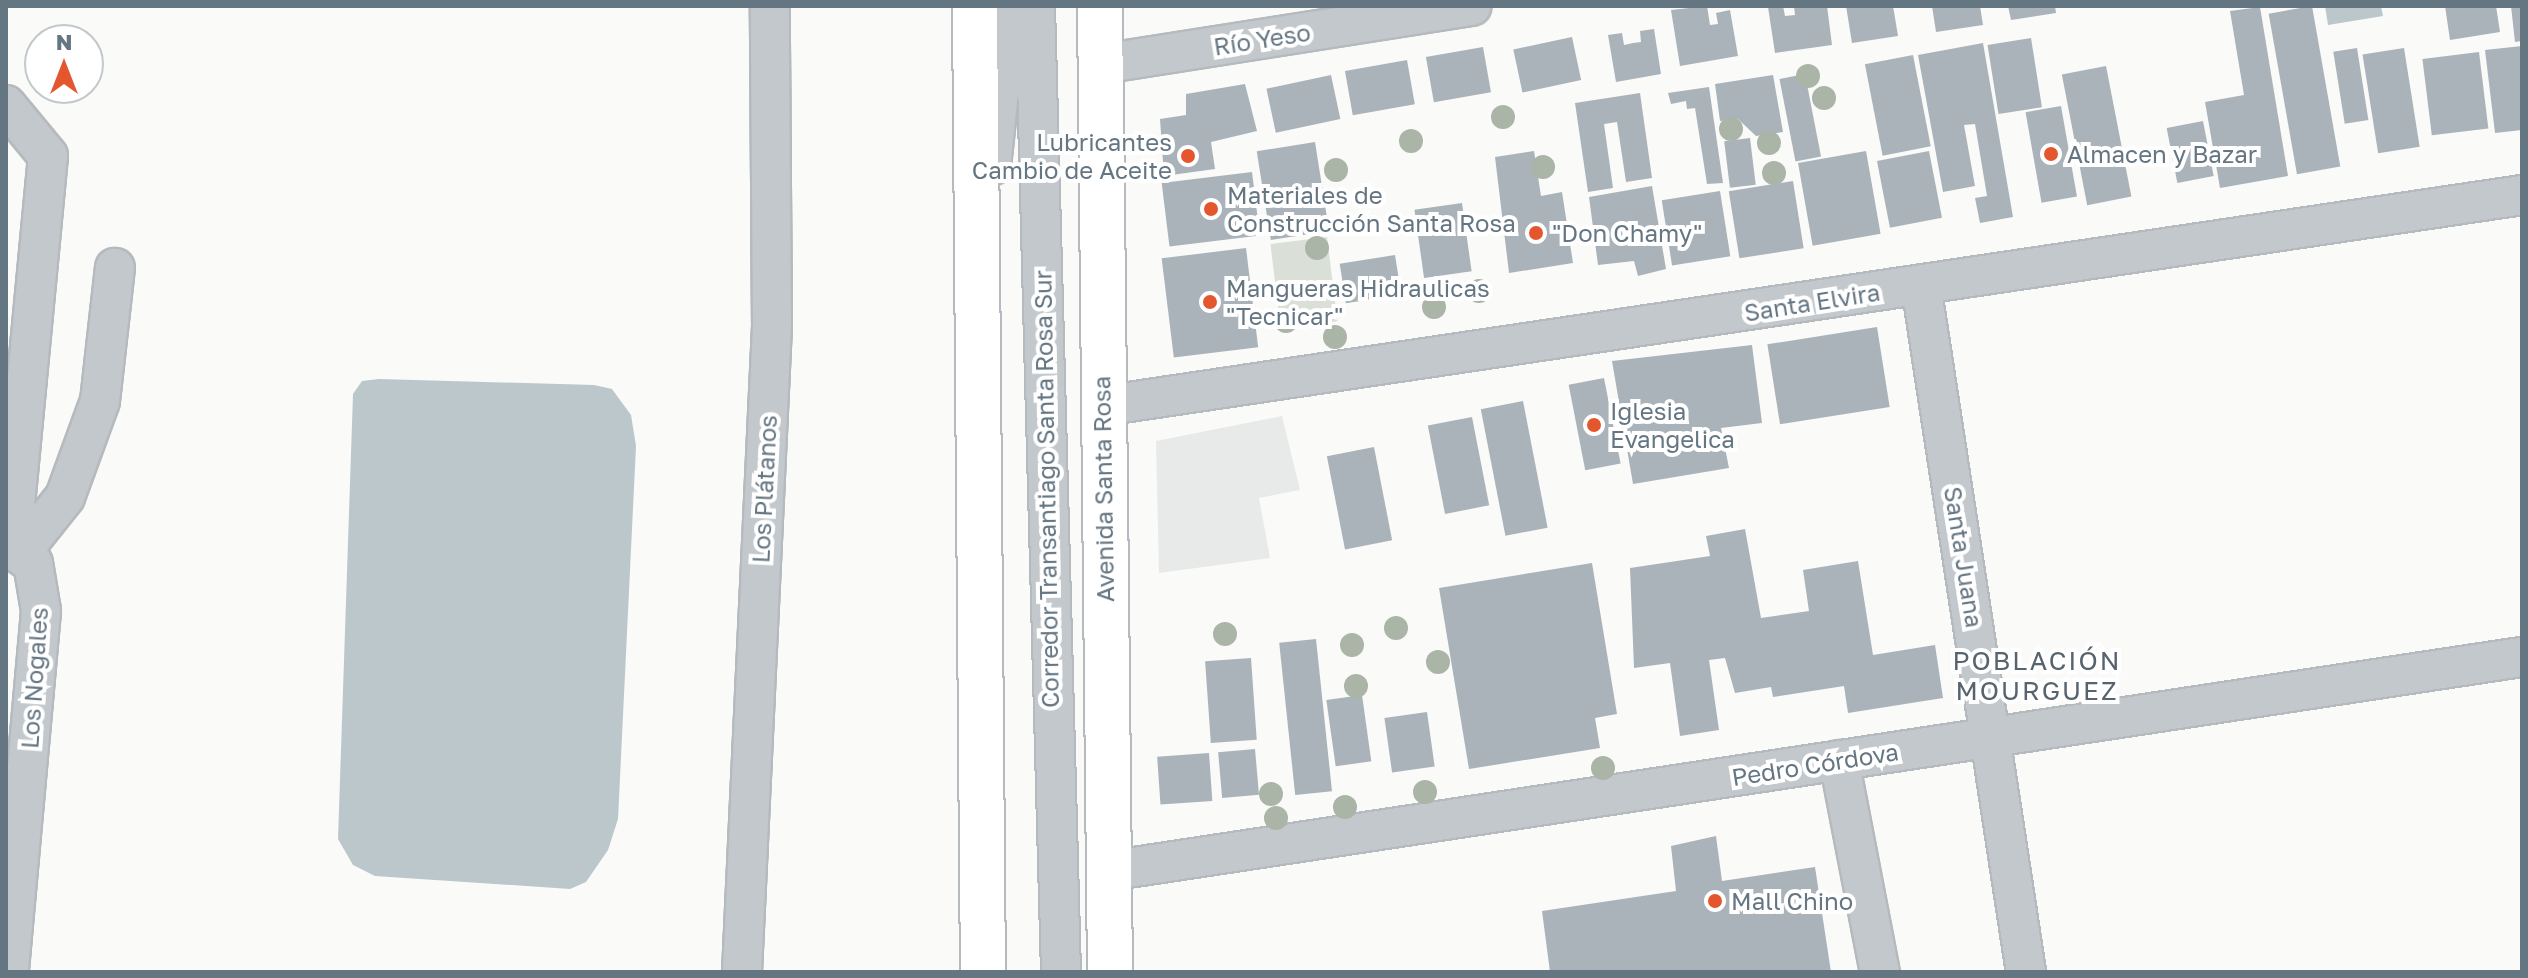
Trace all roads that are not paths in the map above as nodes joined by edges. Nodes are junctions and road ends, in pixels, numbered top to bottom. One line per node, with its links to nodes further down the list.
1 (770, 6): 21 (street, Los Plátanos)
2 (975, 6): 11 (main road)
3 (1008, 6): 11 (street)
4 (1035, 6): 23 (street, Corredor Transantiago Santa Rosa Sur)
5 (1056, 6): 24 (street, Corredor Transantiago Santa Rosa Sur)
6 (1100, 6): 8 (main road, Avenida Santa Rosa)
7 (1471, 6): 8 (street, Río Yeso)
8 (1101, 64): 14 (main road, Avenida Santa Rosa)
9 (6, 105): 15 (street)
10 (2522, 195): 13 (street, Santa Elvira)
11 (979, 239): 22 (main road)
12 (115, 268): 15 (street)
13 (1921, 285): 14 (street, Santa Elvira); 17 (street, Santa Juana)
14 (1102, 406): 19 (main road, Avenida Santa Rosa)
15 (13, 548): 20 (street, Los Nogales)
16 (2522, 657): 17 (street, Pedro Córdova)
17 (1993, 737): 18 (street, Pedro Córdova); 27 (street, Santa Juana)
18 (1839, 760): 19 (street, Pedro Córdova); 26 (street)
19 (1108, 871): 25 (main road, Avenida Santa Rosa)
20 (9, 972)
21 (742, 972)
22 (983, 972)
23 (1061, 972)
24 (1077, 972)
25 (1110, 972)
26 (1880, 972)
27 (2026, 972)

